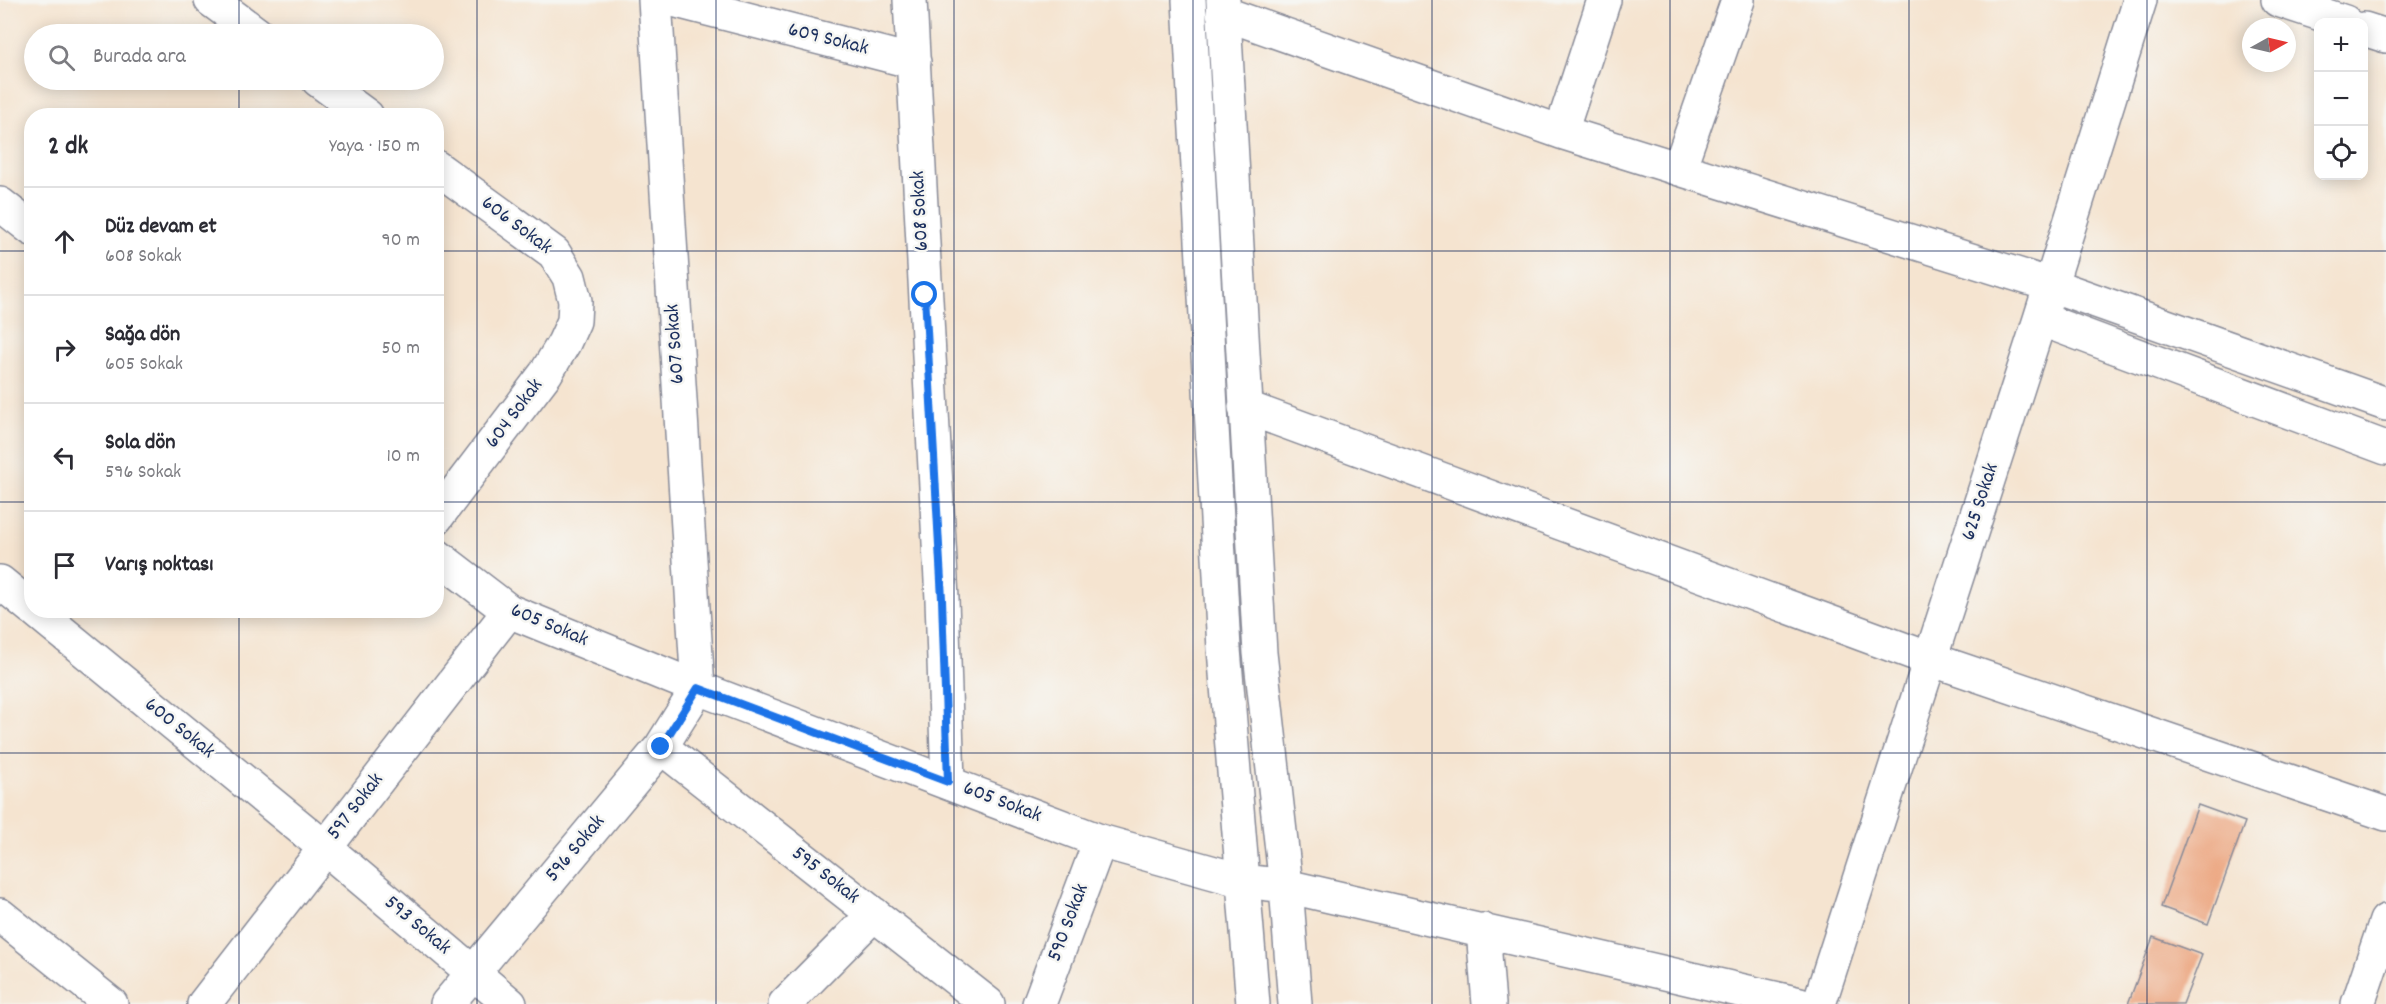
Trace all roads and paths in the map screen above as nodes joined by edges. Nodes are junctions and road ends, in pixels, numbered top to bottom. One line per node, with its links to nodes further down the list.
1 (211, 0): 12 (street)
2 (655, 0): 36 (street, 607 Sokak)
3 (673, 0): 15 (street, 609 Sokak)
4 (910, 0): 15 (street, 608 Sokak)
5 (1189, 0): 42 (street)
6 (1604, 0): 18 (street)
7 (1738, 0): 19 (street)
8 (2140, 0): 23 (street, 625 Sokak)
9 (2278, 0): 11 (street)
10 (1223, 7): 18 (street); 27 (street)
11 (2333, 18)
12 (243, 24)
13 (2368, 30): 14 (street)
14 (2386, 36)
15 (914, 62): 38 (street, 608 Sokak)
16 (332, 90): 17 (street)
17 (356, 108)
18 (1561, 132): 19 (street)
19 (1679, 169): 23 (street)
20 (444, 173): 24 (street, 606 Sokak)
21 (0, 204): 22 (street)
22 (24, 223)
23 (2051, 285): 25 (street, 625 Sokak); 26 (street)
24 (575, 301): 29 (street, 604 Sokak)
25 (2040, 319): 28 (street); 35 (street, 625 Sokak)
26 (2386, 404)
27 (1245, 407): 35 (street); 43 (street)
28 (2386, 448)
29 (444, 507)
30 (444, 561): 33 (street, 605 Sokak)
31 (0, 582): 32 (street, 600 Sokak)
32 (24, 602)
33 (509, 611): 36 (street, 605 Sokak); 41 (street, 597 Sokak)
34 (44, 618): 41 (street, 600 Sokak)
35 (1930, 659): 39 (street); 60 (street, 625 Sokak)
36 (698, 688): 37 (street, 596 Sokak); 38 (street, 605 Sokak)
37 (661, 747): 44 (street, 595 Sokak); 48 (street, 596 Sokak)
38 (948, 782): 40 (street, 605 Sokak)
39 (2386, 814)
40 (1100, 841): 42 (street, 605 Sokak); 55 (street, 590 Sokak)
41 (324, 848): 48 (street, 593 Sokak); 50 (street, 597 Sokak)
42 (1243, 881): 43 (street, 605 Sokak); 56 (street)
43 (1286, 886): 47 (street, 605 Sokak); 57 (street)
44 (874, 914): 53 (street); 54 (street, 595 Sokak)
45 (0, 915): 49 (street)
46 (2386, 921): 61 (street)
47 (1483, 930): 58 (street); 59 (street, 605 Sokak)
48 (472, 973): 51 (street, 596 Sokak); 52 (street, 593 Sokak)
49 (111, 1004)
50 (204, 1004)
51 (447, 1004)
52 (510, 1004)
53 (784, 1004)
54 (988, 1004)
55 (1039, 1004)
56 (1253, 1004)
57 (1295, 1004)
58 (1489, 1004)
59 (1800, 1004)
60 (1819, 1004)
61 (2358, 1004)

